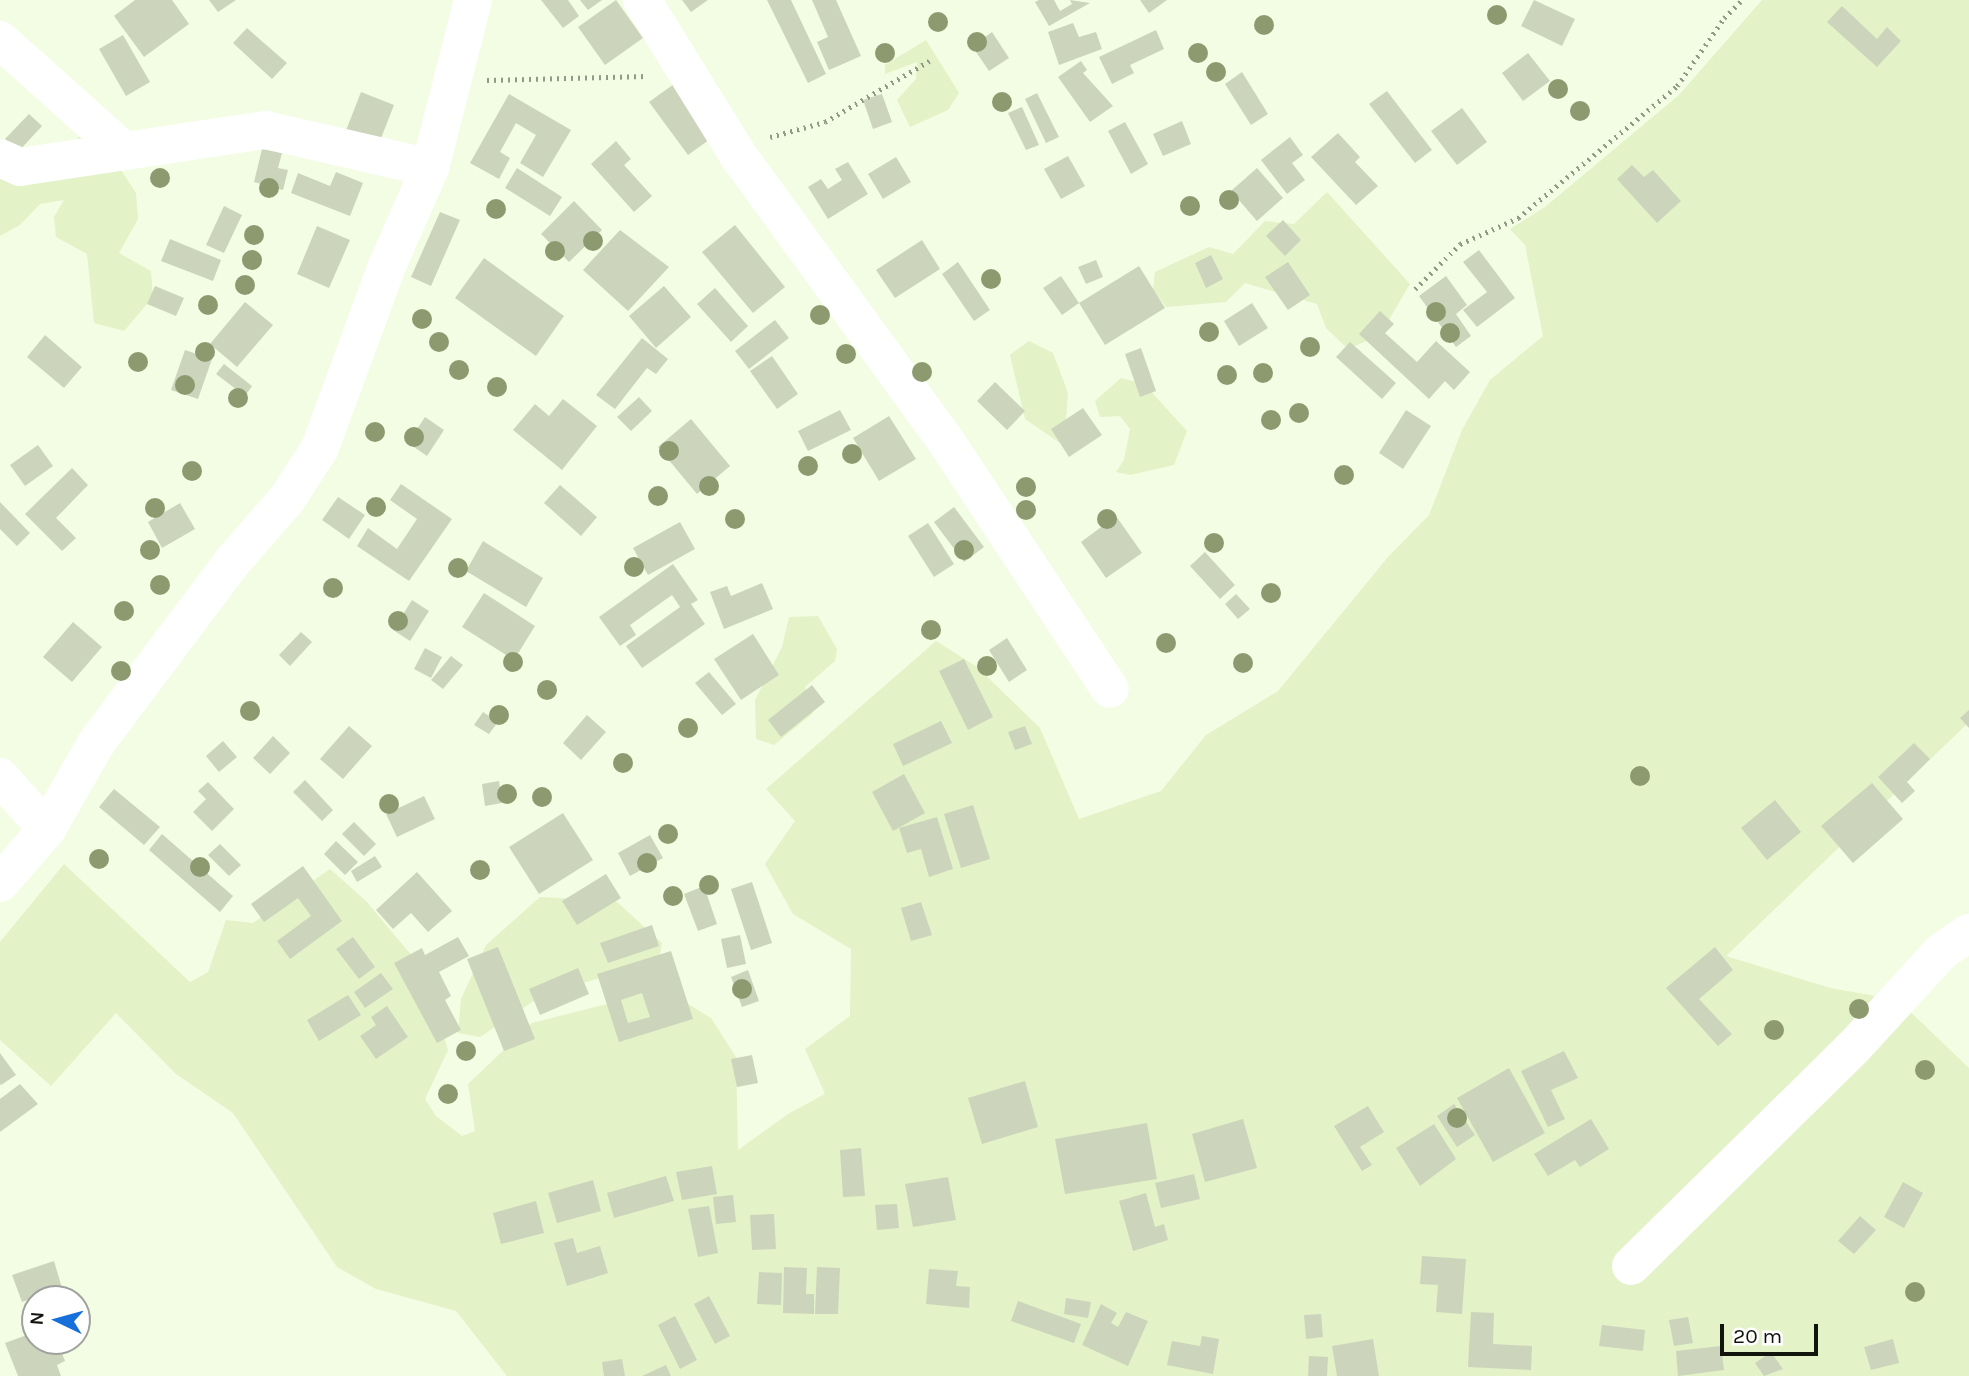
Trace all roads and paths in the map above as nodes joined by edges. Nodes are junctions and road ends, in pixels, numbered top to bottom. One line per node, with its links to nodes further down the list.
1 (473, 0): 7 (street)
2 (642, 0): 9 (street)
3 (1742, 0): 8 (path)
4 (0, 40): 5 (street)
5 (123, 150): 6 (street); 7 (street)
6 (0, 158)
7 (429, 169): 11 (street)
8 (1415, 289)
9 (1110, 689)
10 (0, 777): 11 (street)
11 (47, 829): 12 (street)
12 (0, 883)
13 (1969, 933): 14 (street)
14 (1631, 1266)

